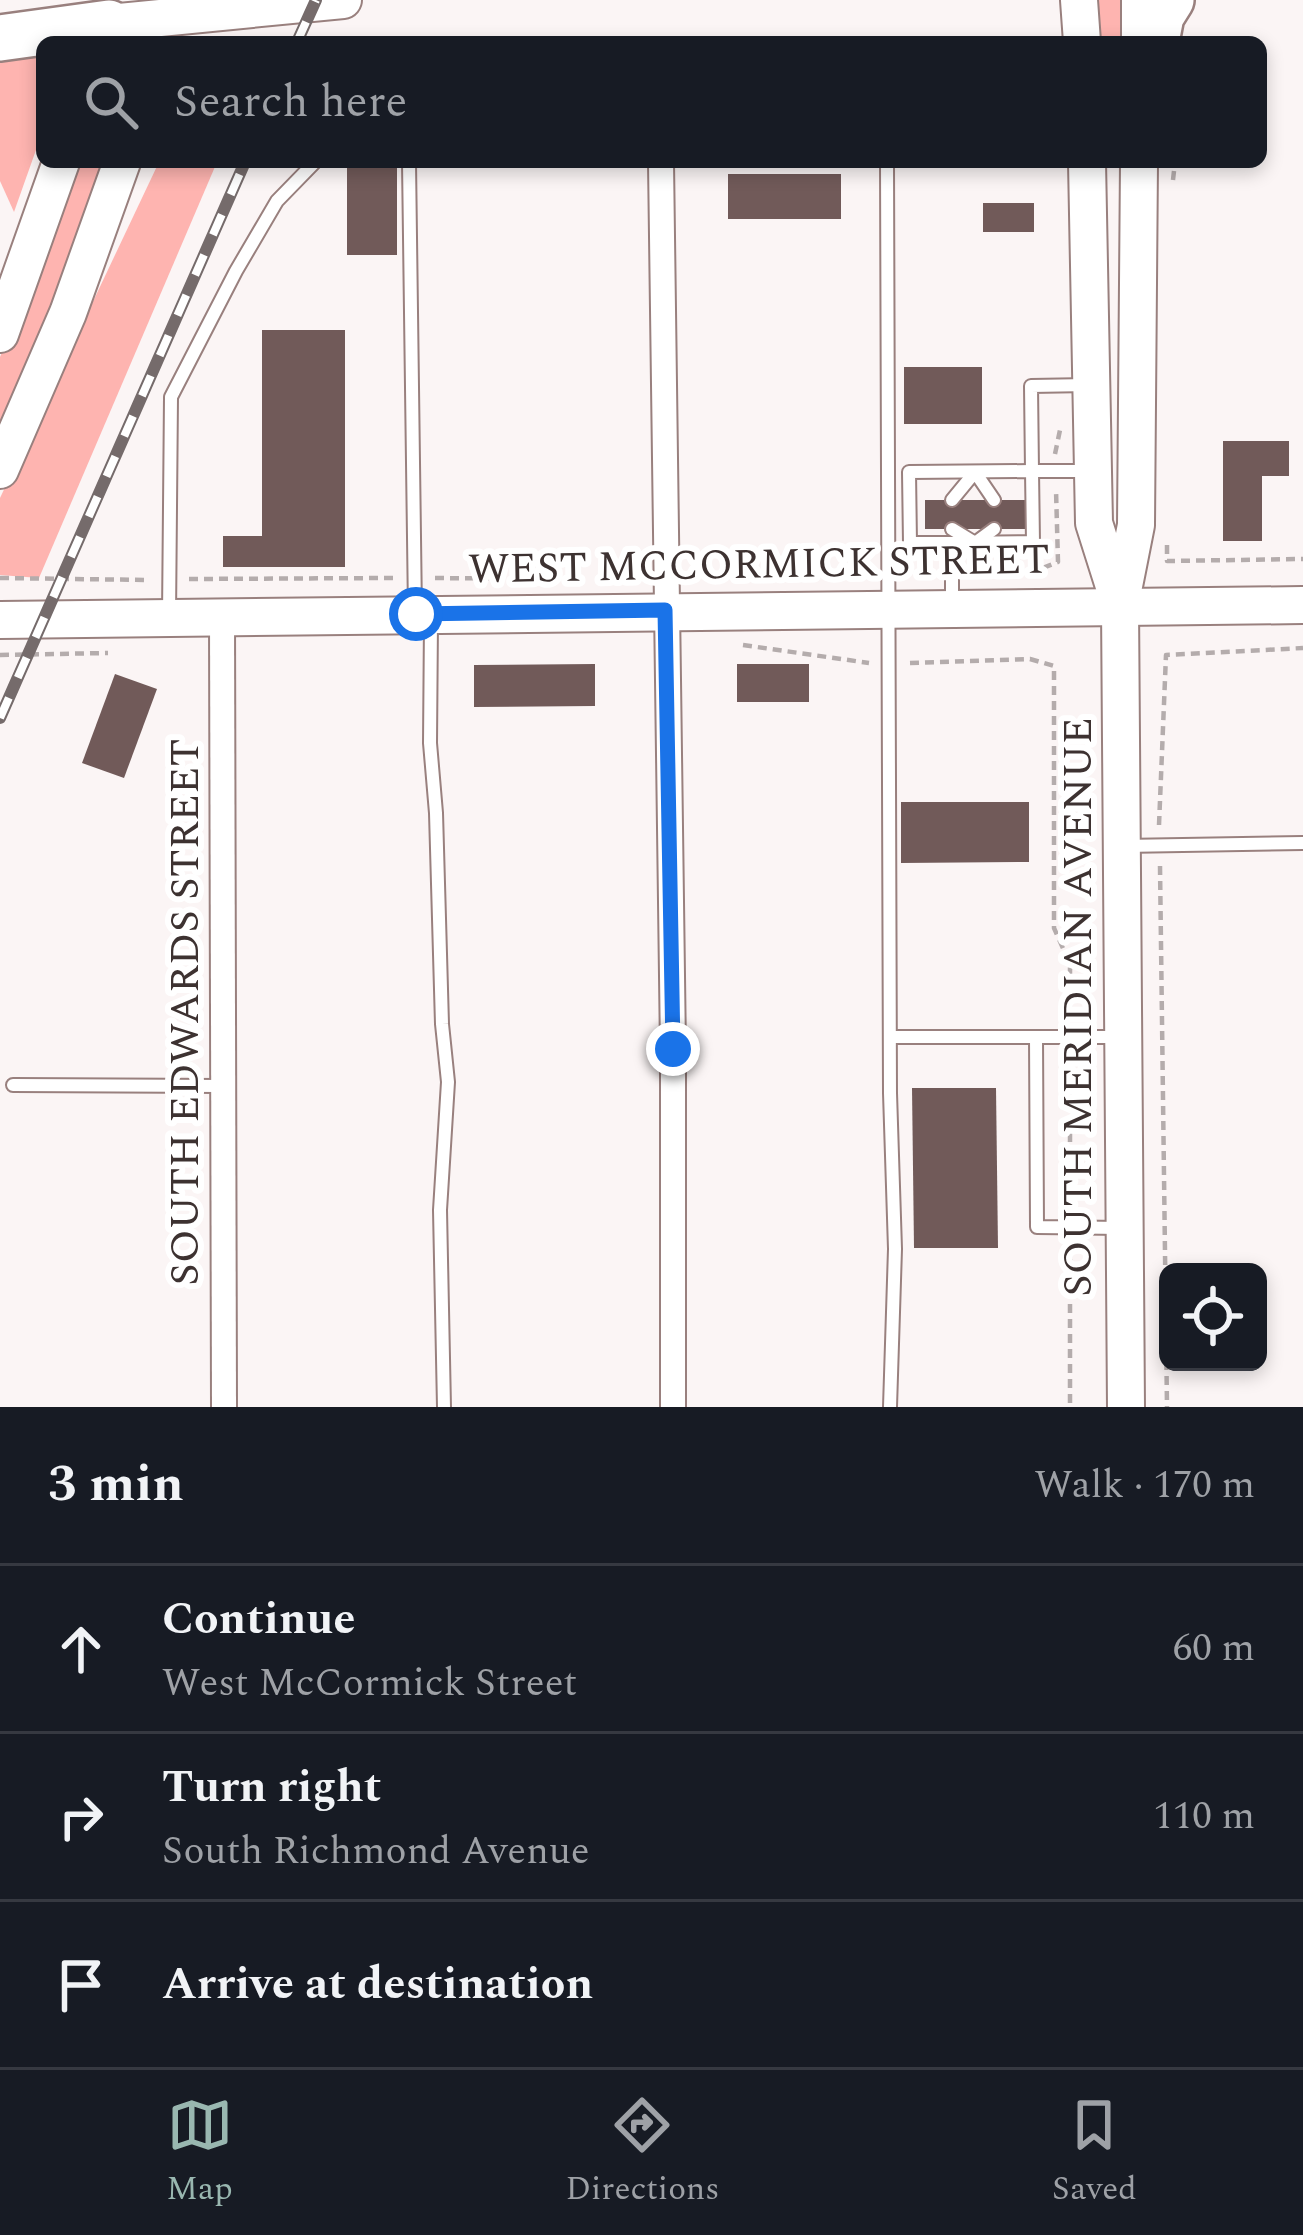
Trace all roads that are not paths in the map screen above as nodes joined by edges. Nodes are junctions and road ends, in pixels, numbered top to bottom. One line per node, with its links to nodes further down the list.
1 (343, 0): 4 (main road)
2 (1140, 0): 6 (main road)
3 (1171, 0): 7 (highway)
4 (165, 20): 5 (main road)
5 (109, 22): 8 (highway)
6 (1140, 36)
7 (1157, 36)
8 (0, 38)
9 (59, 168): 17 (main road)
10 (120, 168): 19 (main road)
11 (309, 168): 37 (lane)
12 (409, 168): 35 (lane)
13 (661, 168): 34 (street)
14 (886, 168): 25 (lane)
15 (1087, 168): 18 (main road, SOUTH MERIDIAN AVENUE)
16 (1139, 168): 31 (main road, SOUTH MERIDIAN AVENUE)
17 (0, 334)
18 (1091, 385): 20 (lane); 22 (main road, SOUTH MERIDIAN AVENUE)
19 (0, 470)
20 (1032, 471): 21 (lane); 22 (lane); 29 (lane)
21 (974, 472): 23 (lane); 24 (lane); 26 (lane)
22 (1093, 472): 31 (main road, SOUTH MERIDIAN AVENUE)
23 (952, 500)
24 (994, 500)
25 (886, 505): 26 (lane); 32 (lane)
26 (910, 505): 28 (lane)
27 (994, 529): 29 (lane)
28 (952, 536): 29 (lane); 33 (lane)
29 (975, 543)
30 (1303, 605): 31 (main road, WEST MCCORMICK STREET)
31 (1120, 606): 33 (main road, WEST MCCORMICK STREET); 40 (main road, SOUTH MERIDIAN AVENUE)
32 (887, 608): 33 (main road, WEST MCCORMICK STREET); 34 (main road, WEST MCCORMICK STREET); 41 (lane)
33 (952, 608)
34 (665, 610): 35 (main road, WEST MCCORMICK STREET); 49 (street)
35 (423, 614): 36 (main road, WEST MCCORMICK STREET); 48 (lane)
36 (222, 617): 37 (main road, WEST MCCORMICK STREET); 45 (street, SOUTH EDWARDS STREET)
37 (169, 618): 38 (main road, WEST MCCORMICK STREET)
38 (0, 620)
39 (1303, 843): 40 (lane)
40 (1122, 846): 43 (main road, SOUTH MERIDIAN AVENUE)
41 (890, 1037): 42 (lane); 50 (lane)
42 (1036, 1037): 43 (lane); 46 (lane)
43 (1123, 1037): 46 (main road, SOUTH MERIDIAN AVENUE)
44 (13, 1085): 45 (lane)
45 (224, 1086): 47 (street, SOUTH EDWARDS STREET)
46 (1124, 1228): 51 (main road, SOUTH MERIDIAN AVENUE)
47 (224, 1407)
48 (445, 1407)
49 (673, 1407)
50 (890, 1407)
51 (1126, 1407)

